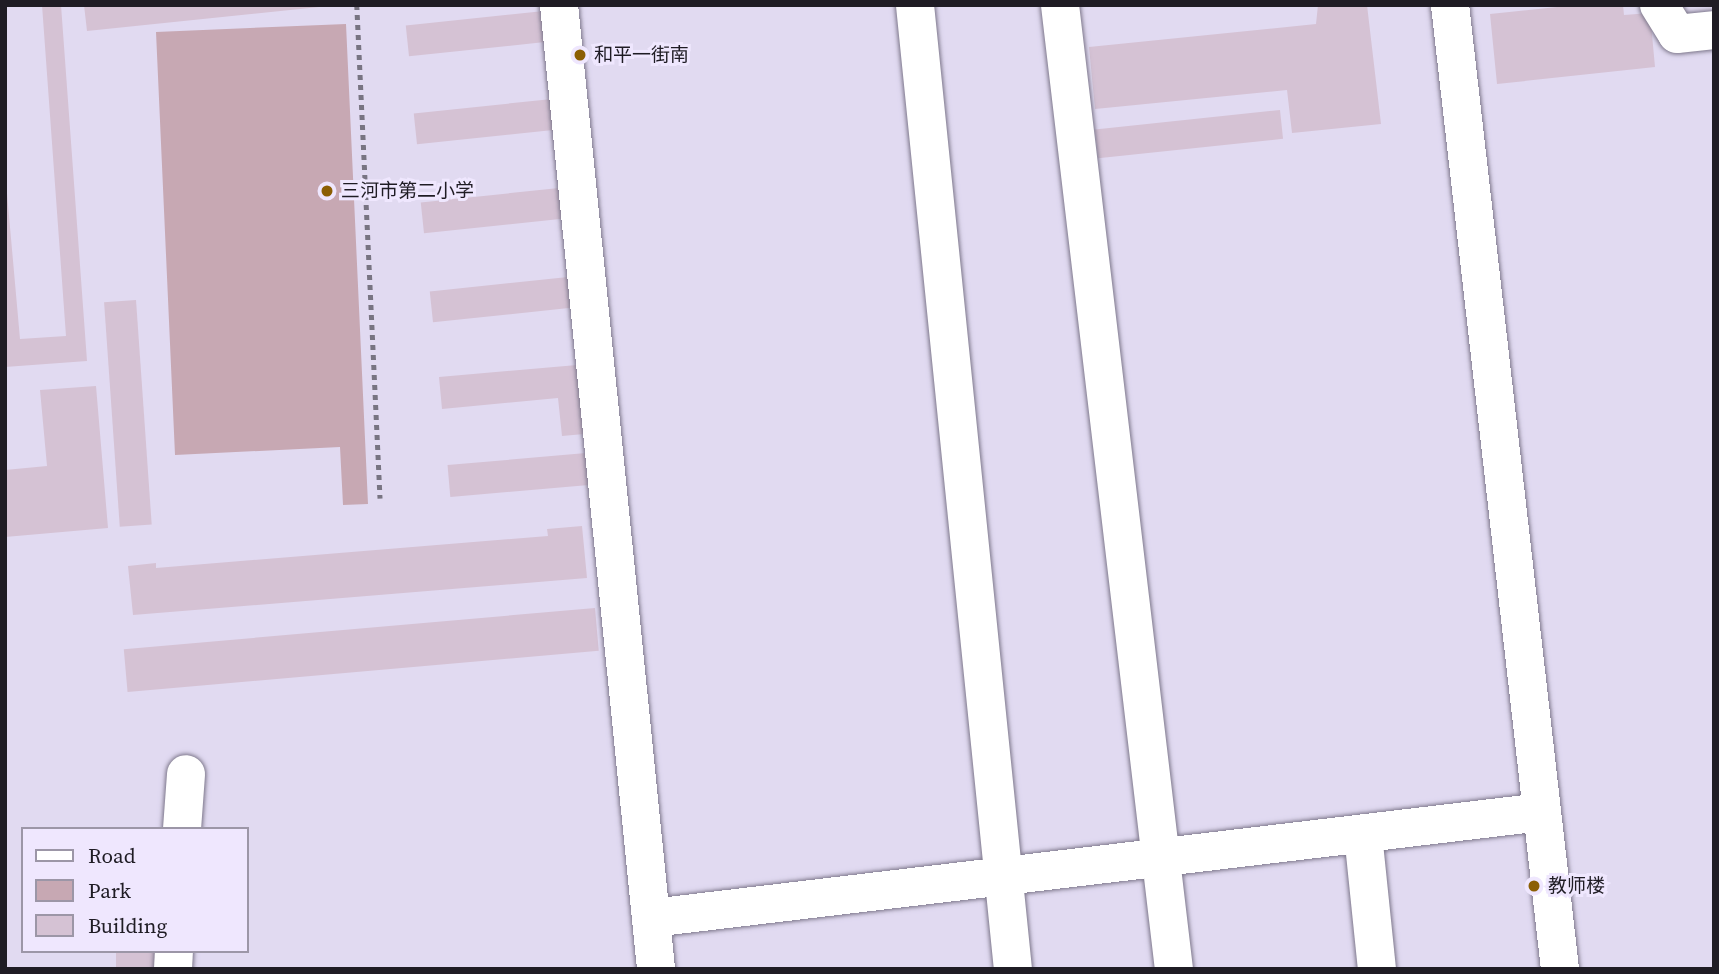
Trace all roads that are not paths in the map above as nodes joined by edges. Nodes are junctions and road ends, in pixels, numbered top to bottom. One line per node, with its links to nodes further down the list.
1 (559, 5): 13 (street)
2 (915, 5): 12 (street)
3 (1060, 5): 11 (street)
4 (1450, 5): 8 (street)
5 (1660, 5): 6 (street)
6 (1714, 30)
7 (186, 774): 9 (street)
8 (1542, 812): 10 (street); 18 (street)
9 (182, 827)
10 (1363, 834): 11 (street); 17 (street)
11 (1161, 858): 12 (street); 16 (street)
12 (1001, 877): 13 (street); 15 (street)
13 (652, 918): 14 (street)
14 (656, 969)
15 (1013, 969)
16 (1174, 969)
17 (1377, 969)
18 (1560, 969)

